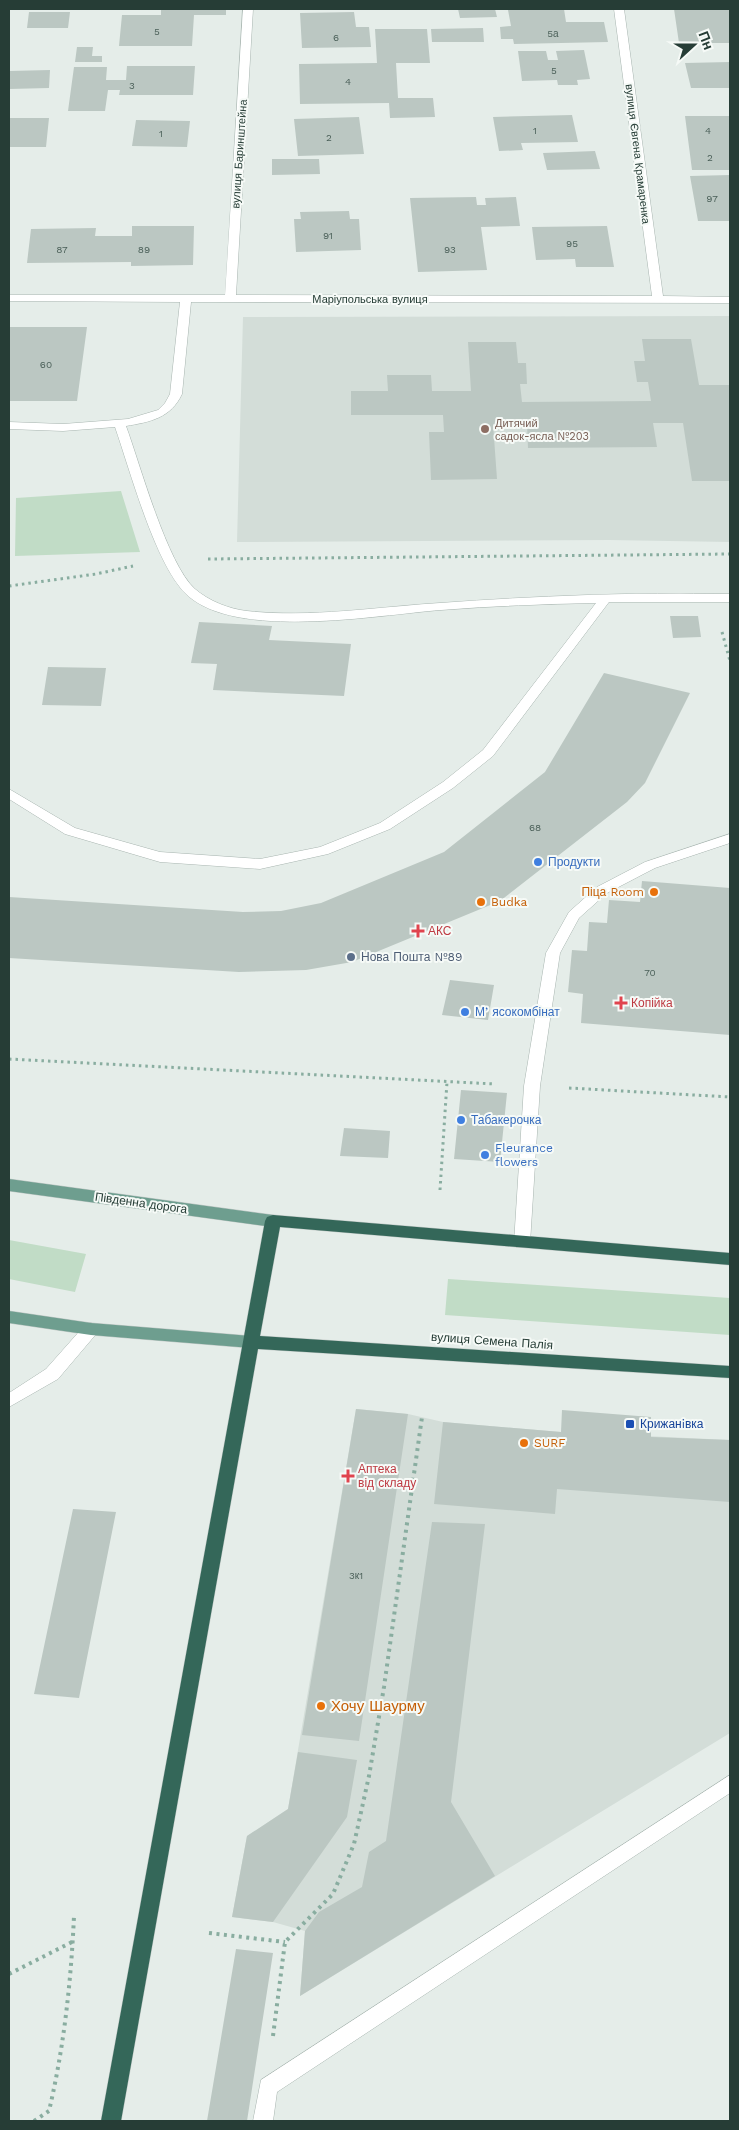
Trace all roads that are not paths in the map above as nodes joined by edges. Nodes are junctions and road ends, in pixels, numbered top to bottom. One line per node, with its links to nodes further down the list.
1 (248, 9): 5 (street, вулиця Баринштейна)
2 (619, 9): 6 (street, вулиця Євгена Крамаренка)
3 (9, 298): 4 (street, Маріупольська вулиця)
4 (186, 298): 5 (street, Маріупольська вулиця); 8 (street)
5 (230, 299): 6 (street, Маріупольська вулиця)
6 (658, 300): 7 (street, Маріупольська вулиця)
7 (730, 300)
8 (119, 422): 9 (street); 10 (street)
9 (9, 426)
10 (607, 597): 11 (street); 12 (street)
11 (730, 598)
12 (9, 793)
13 (730, 838): 16 (street)
14 (9, 1185): 15 (main road, Південна дорога)
15 (273, 1221): 16 (highway); 20 (highway)
16 (522, 1242): 17 (highway)
17 (730, 1258)
18 (9, 1317): 19 (main road)
19 (91, 1329): 20 (main road); 22 (street)
20 (251, 1342): 21 (highway, вулиця Семена Палія); 24 (highway)
21 (730, 1372)
22 (9, 1401)
23 (730, 1784): 25 (street)
24 (111, 2121)
25 (263, 2121)

